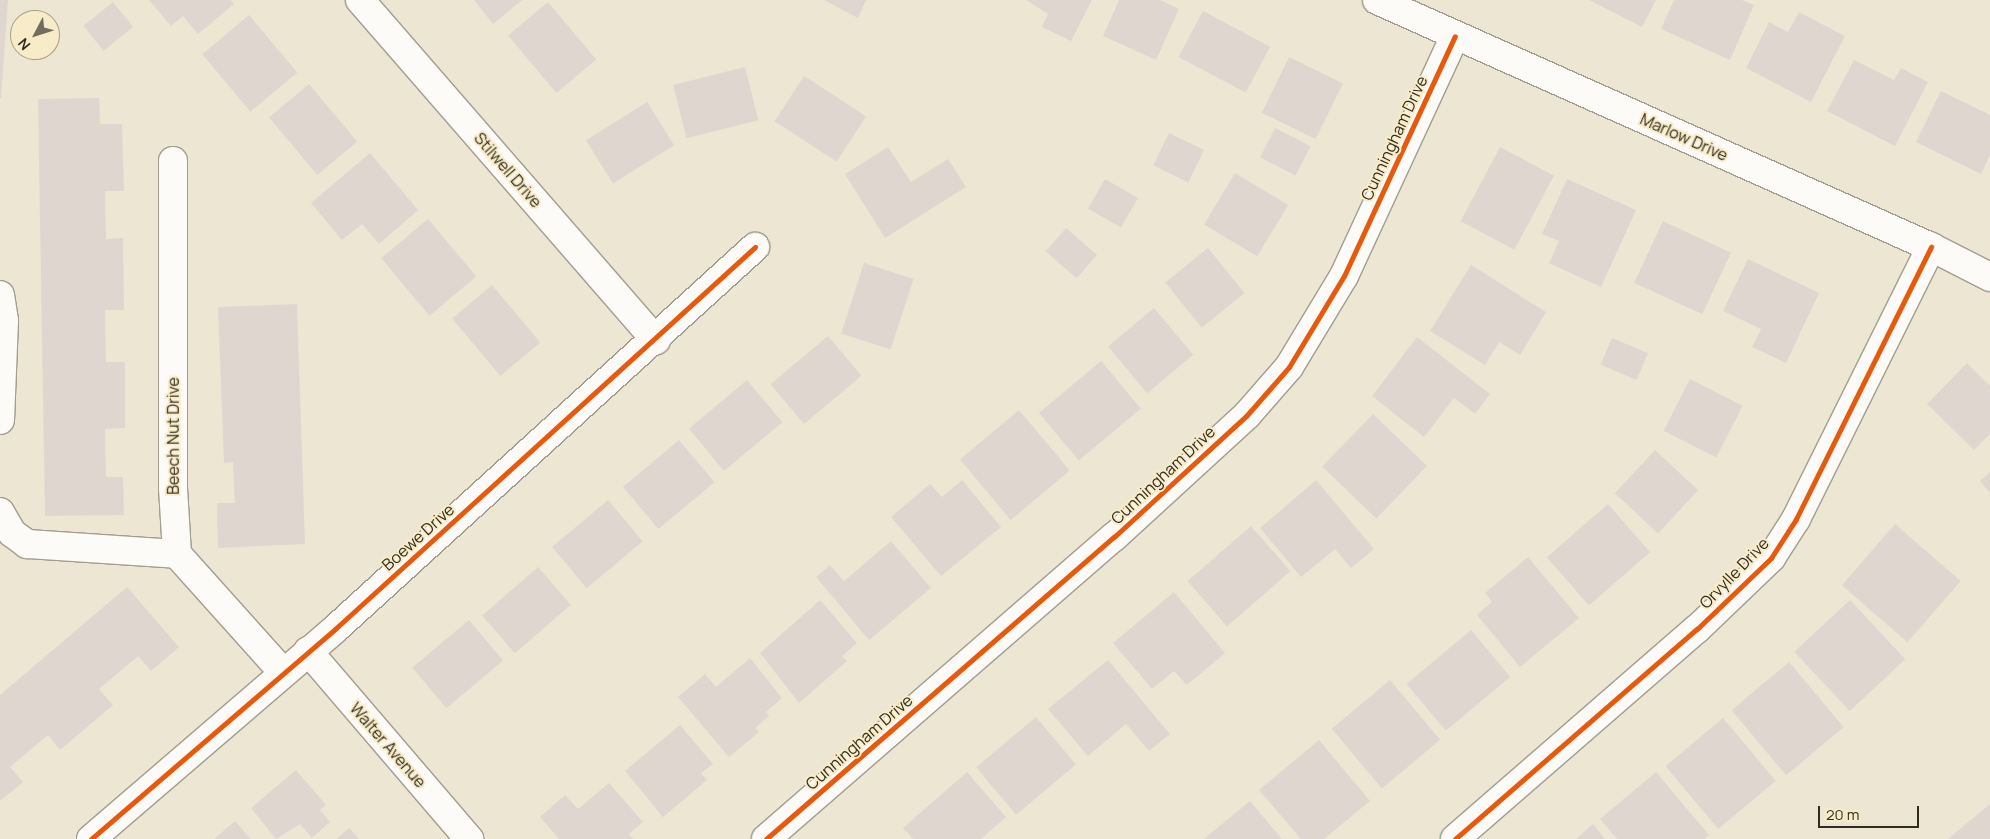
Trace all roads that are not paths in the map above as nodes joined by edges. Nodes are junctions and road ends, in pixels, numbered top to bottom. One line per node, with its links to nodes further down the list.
1 (360, 0): 9 (street, Stilwell Drive)
2 (1377, 0): 3 (street, Marlow Drive)
3 (1455, 36): 5 (street, Marlow Drive); 17 (street, Cunningham Drive)
4 (173, 161): 12 (street, Beech Nut Drive)
5 (1931, 246): 7 (street, Marlow Drive); 18 (street, Orvylle Drive)
6 (755, 247): 9 (street, Boewe Drive)
7 (1990, 277)
8 (0, 295): 10 (street)
9 (656, 340): 13 (street, Boewe Drive)
10 (0, 420)
11 (0, 512): 12 (street)
12 (177, 554): 14 (street)
13 (308, 651): 14 (street, Boewe Drive); 16 (street, Walter Avenue)
14 (282, 671): 15 (street, Boewe Drive)
15 (91, 839)
16 (469, 839)
17 (766, 839)
18 (1455, 839)

